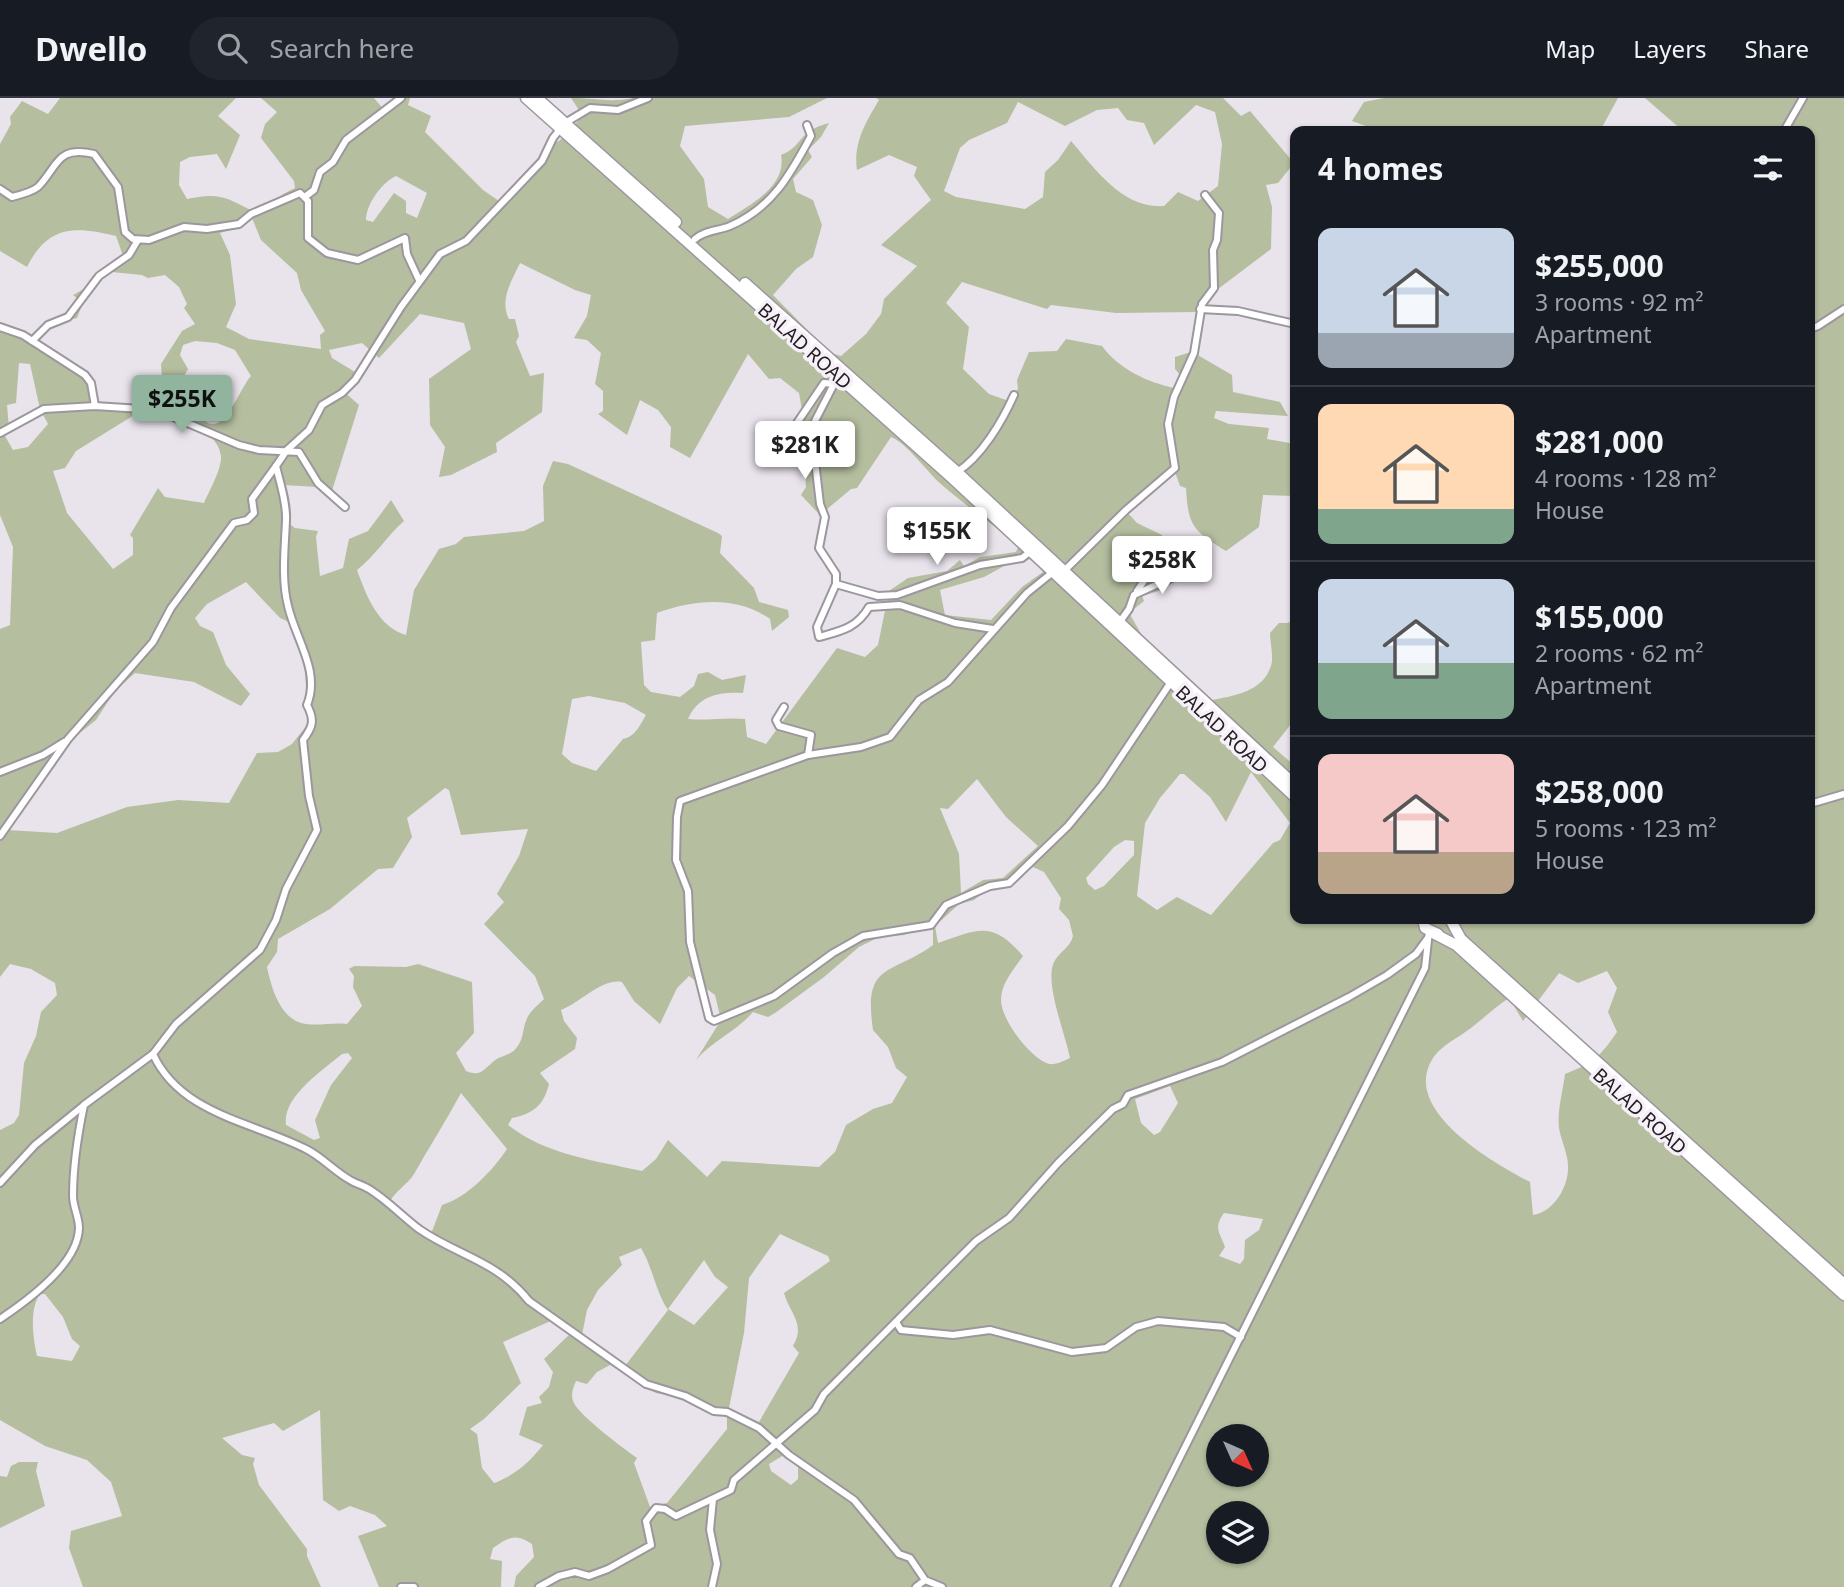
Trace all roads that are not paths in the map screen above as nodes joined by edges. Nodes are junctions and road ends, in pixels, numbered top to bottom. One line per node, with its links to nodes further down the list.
1 (401, 98): 11 (street)
2 (526, 98): 7 (highway, BALAD ROAD)
3 (537, 98): 7 (highway, BALAD ROAD)
4 (648, 98): 7 (street)
5 (1803, 98): 8 (street)
6 (807, 125): 12 (street)
7 (563, 126): 12 (highway, BALAD ROAD); 14 (street); 21 (highway, BALAD ROAD)
8 (1787, 126)
9 (0, 189): 13 (street)
10 (1205, 195): 15 (street)
11 (306, 196): 13 (street); 14 (street)
12 (695, 239): 21 (highway, BALAD ROAD)
13 (138, 240): 20 (street)
14 (419, 281): 26 (street)
15 (1200, 309): 17 (street); 33 (street)
16 (1844, 309): 18 (street)
17 (1290, 323)
18 (1815, 326)
19 (0, 327): 20 (street)
20 (32, 341): 23 (street)
21 (840, 378): 24 (street); 28 (highway, BALAD ROAD); 30 (highway, BALAD ROAD); 34 (street)
22 (1014, 395): 28 (street)
23 (95, 406): 25 (street); 26 (street)
24 (797, 424)
25 (0, 433)
26 (287, 450): 27 (street); 29 (street)
27 (276, 466): 40 (street); 51 (street)
28 (957, 472): 33 (highway, BALAD ROAD)
29 (345, 507)
30 (1031, 551): 33 (highway, BALAD ROAD); 34 (street)
31 (1161, 554): 35 (street)
32 (1195, 559): 35 (street)
33 (1058, 572): 36 (highway, BALAD ROAD); 37 (street); 38 (highway, BALAD ROAD)
34 (836, 584): 37 (street)
35 (1133, 595): 36 (street)
36 (1119, 623): 43 (highway, BALAD ROAD)
37 (993, 629): 41 (street)
38 (1171, 682): 41 (street); 44 (highway, BALAD ROAD)
39 (784, 707): 41 (street)
40 (68, 739): 42 (street); 47 (street)
41 (808, 755)
42 (0, 772)
43 (1290, 781)
44 (1290, 792)
45 (1844, 794): 46 (street)
46 (1815, 803)
47 (0, 836)
48 (1448, 924): 50 (highway)
49 (1453, 924): 54 (highway, BALAD ROAD)
50 (1426, 928): 55 (highway, BALAD ROAD); 57 (street); 58 (street)
51 (153, 1054): 52 (street); 59 (street)
52 (85, 1105): 53 (street); 56 (street)
53 (0, 1183)
54 (1844, 1284)
55 (1844, 1295)
56 (0, 1319)
57 (896, 1322): 58 (street); 59 (street)
58 (1241, 1337): 68 (street)
59 (778, 1444): 60 (street); 61 (street)
60 (713, 1499): 64 (street); 65 (street)
61 (925, 1580): 66 (street); 67 (street)
62 (401, 1587): 63 (street)
63 (414, 1587)
64 (539, 1587)
65 (712, 1587)
66 (916, 1587)
67 (942, 1587)
68 (1115, 1587)

